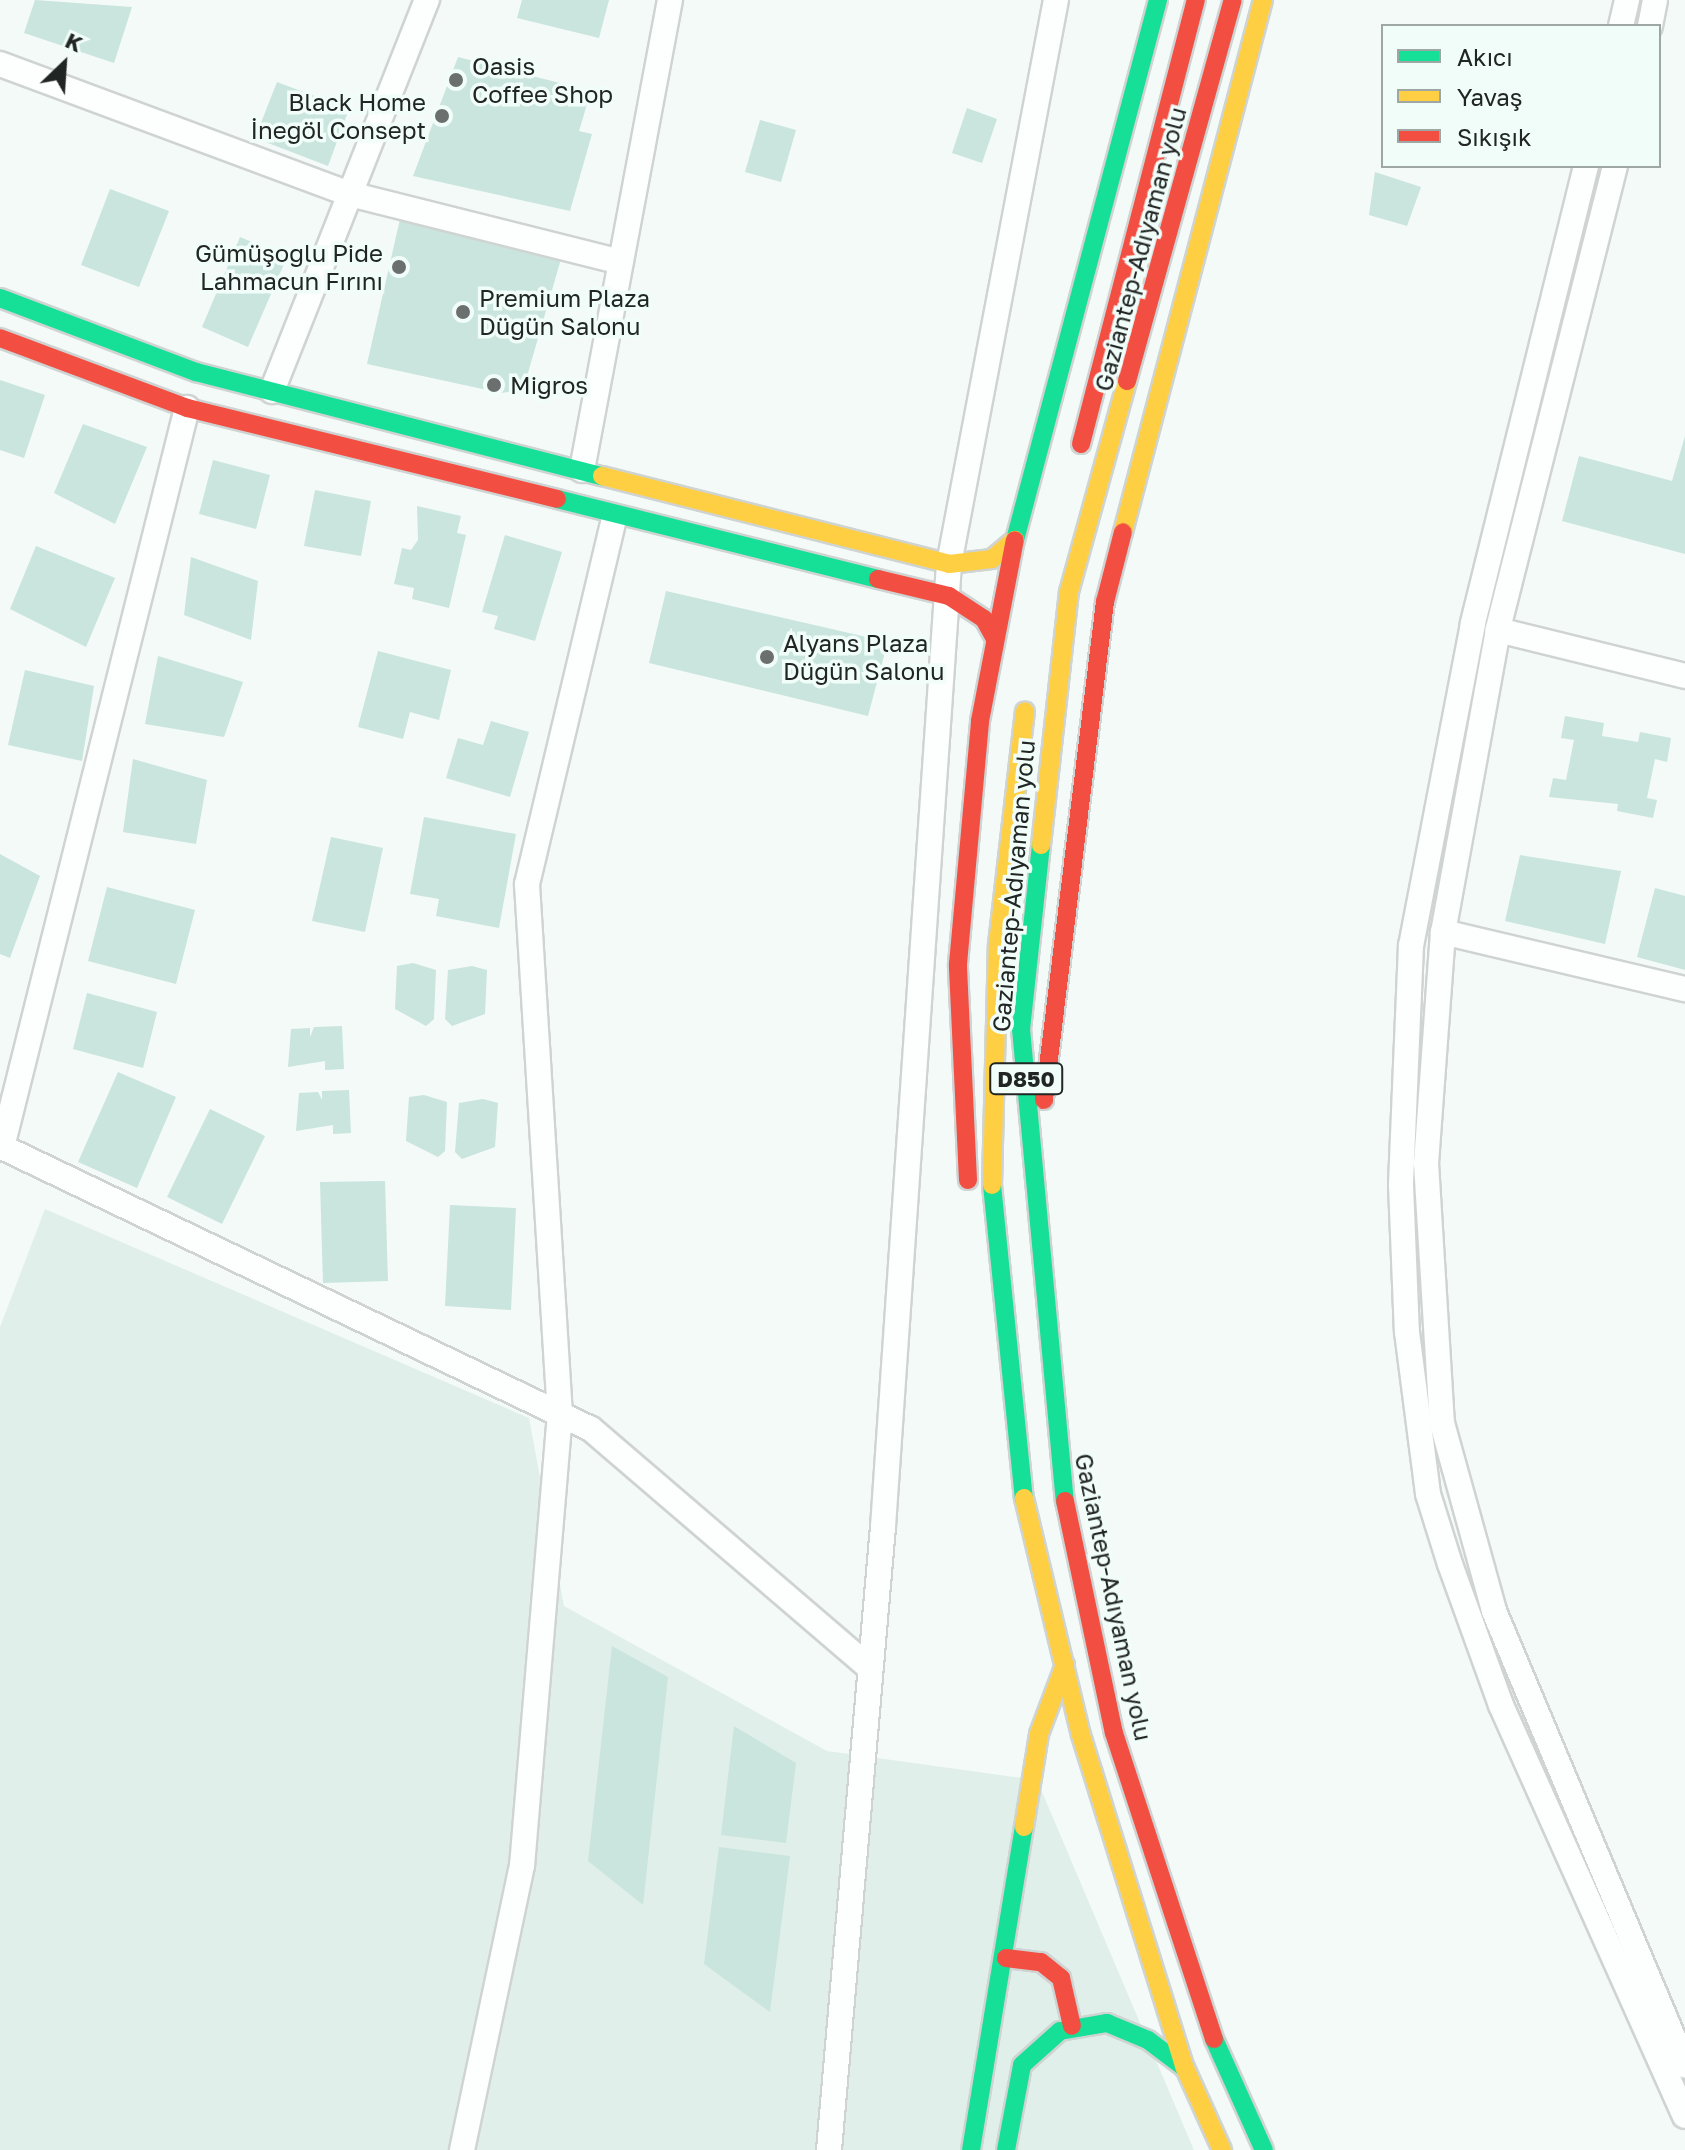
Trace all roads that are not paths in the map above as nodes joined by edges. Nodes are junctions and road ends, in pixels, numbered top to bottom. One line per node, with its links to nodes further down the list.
1 (427, 0): 15 (street)
2 (670, 0): 16 (street)
3 (1056, 0): 25 (street)
4 (1158, 0): 24 (main road)
5 (1196, 0): 21 (main road, Gaziantep-Adıyaman yolu)
6 (1233, 0): 34 (main road, Gaziantep-Adıyaman yolu / D850)
7 (1263, 0): 34 (main road)
8 (1627, 0): 10 (street)
9 (1655, 0): 11 (street)
10 (1621, 24)
11 (1650, 24)
12 (0, 64): 15 (street)
13 (1586, 168): 43 (street)
14 (1614, 168): 27 (street)
15 (350, 194): 16 (street); 19 (street)
16 (621, 262): 22 (street)
17 (0, 298): 19 (main road)
18 (0, 338): 20 (main road)
19 (272, 391): 22 (main road)
20 (187, 408): 23 (main road); 33 (street)
21 (1077, 463)
22 (582, 470): 25 (main road)
23 (614, 518): 26 (main road); 36 (street)
24 (1015, 540): 25 (main road); 28 (main road)
25 (949, 564): 26 (street)
26 (949, 596): 28 (main road); 38 (street)
27 (1498, 630): 29 (street); 31 (street)
28 (995, 639): 35 (main road)
29 (1685, 676)
30 (1028, 687): 35 (main road, Gaziantep-Adıyaman yolu / D850)
31 (1443, 932): 32 (street); 41 (street)
32 (1685, 989)
33 (1, 1146): 36 (street)
34 (1034, 1169): 49 (main road, Gaziantep-Adıyaman yolu / D850)
35 (1001, 1274): 37 (main road, Gaziantep-Adıyaman yolu / D850)
36 (560, 1415): 38 (street); 44 (street)
37 (1065, 1665): 39 (main road); 42 (main road, Gaziantep-Adıyaman yolu / D850)
38 (870, 1668): 45 (street)
39 (1006, 1958): 40 (main road); 46 (main road)
40 (1072, 2026): 42 (main road); 47 (main road)
41 (1685, 2066)
42 (1185, 2068): 48 (main road, Gaziantep-Adıyaman yolu / D850)
43 (1685, 2116)
44 (462, 2150)
45 (829, 2150)
46 (971, 2150)
47 (1006, 2150)
48 (1222, 2150)
49 (1264, 2150)

